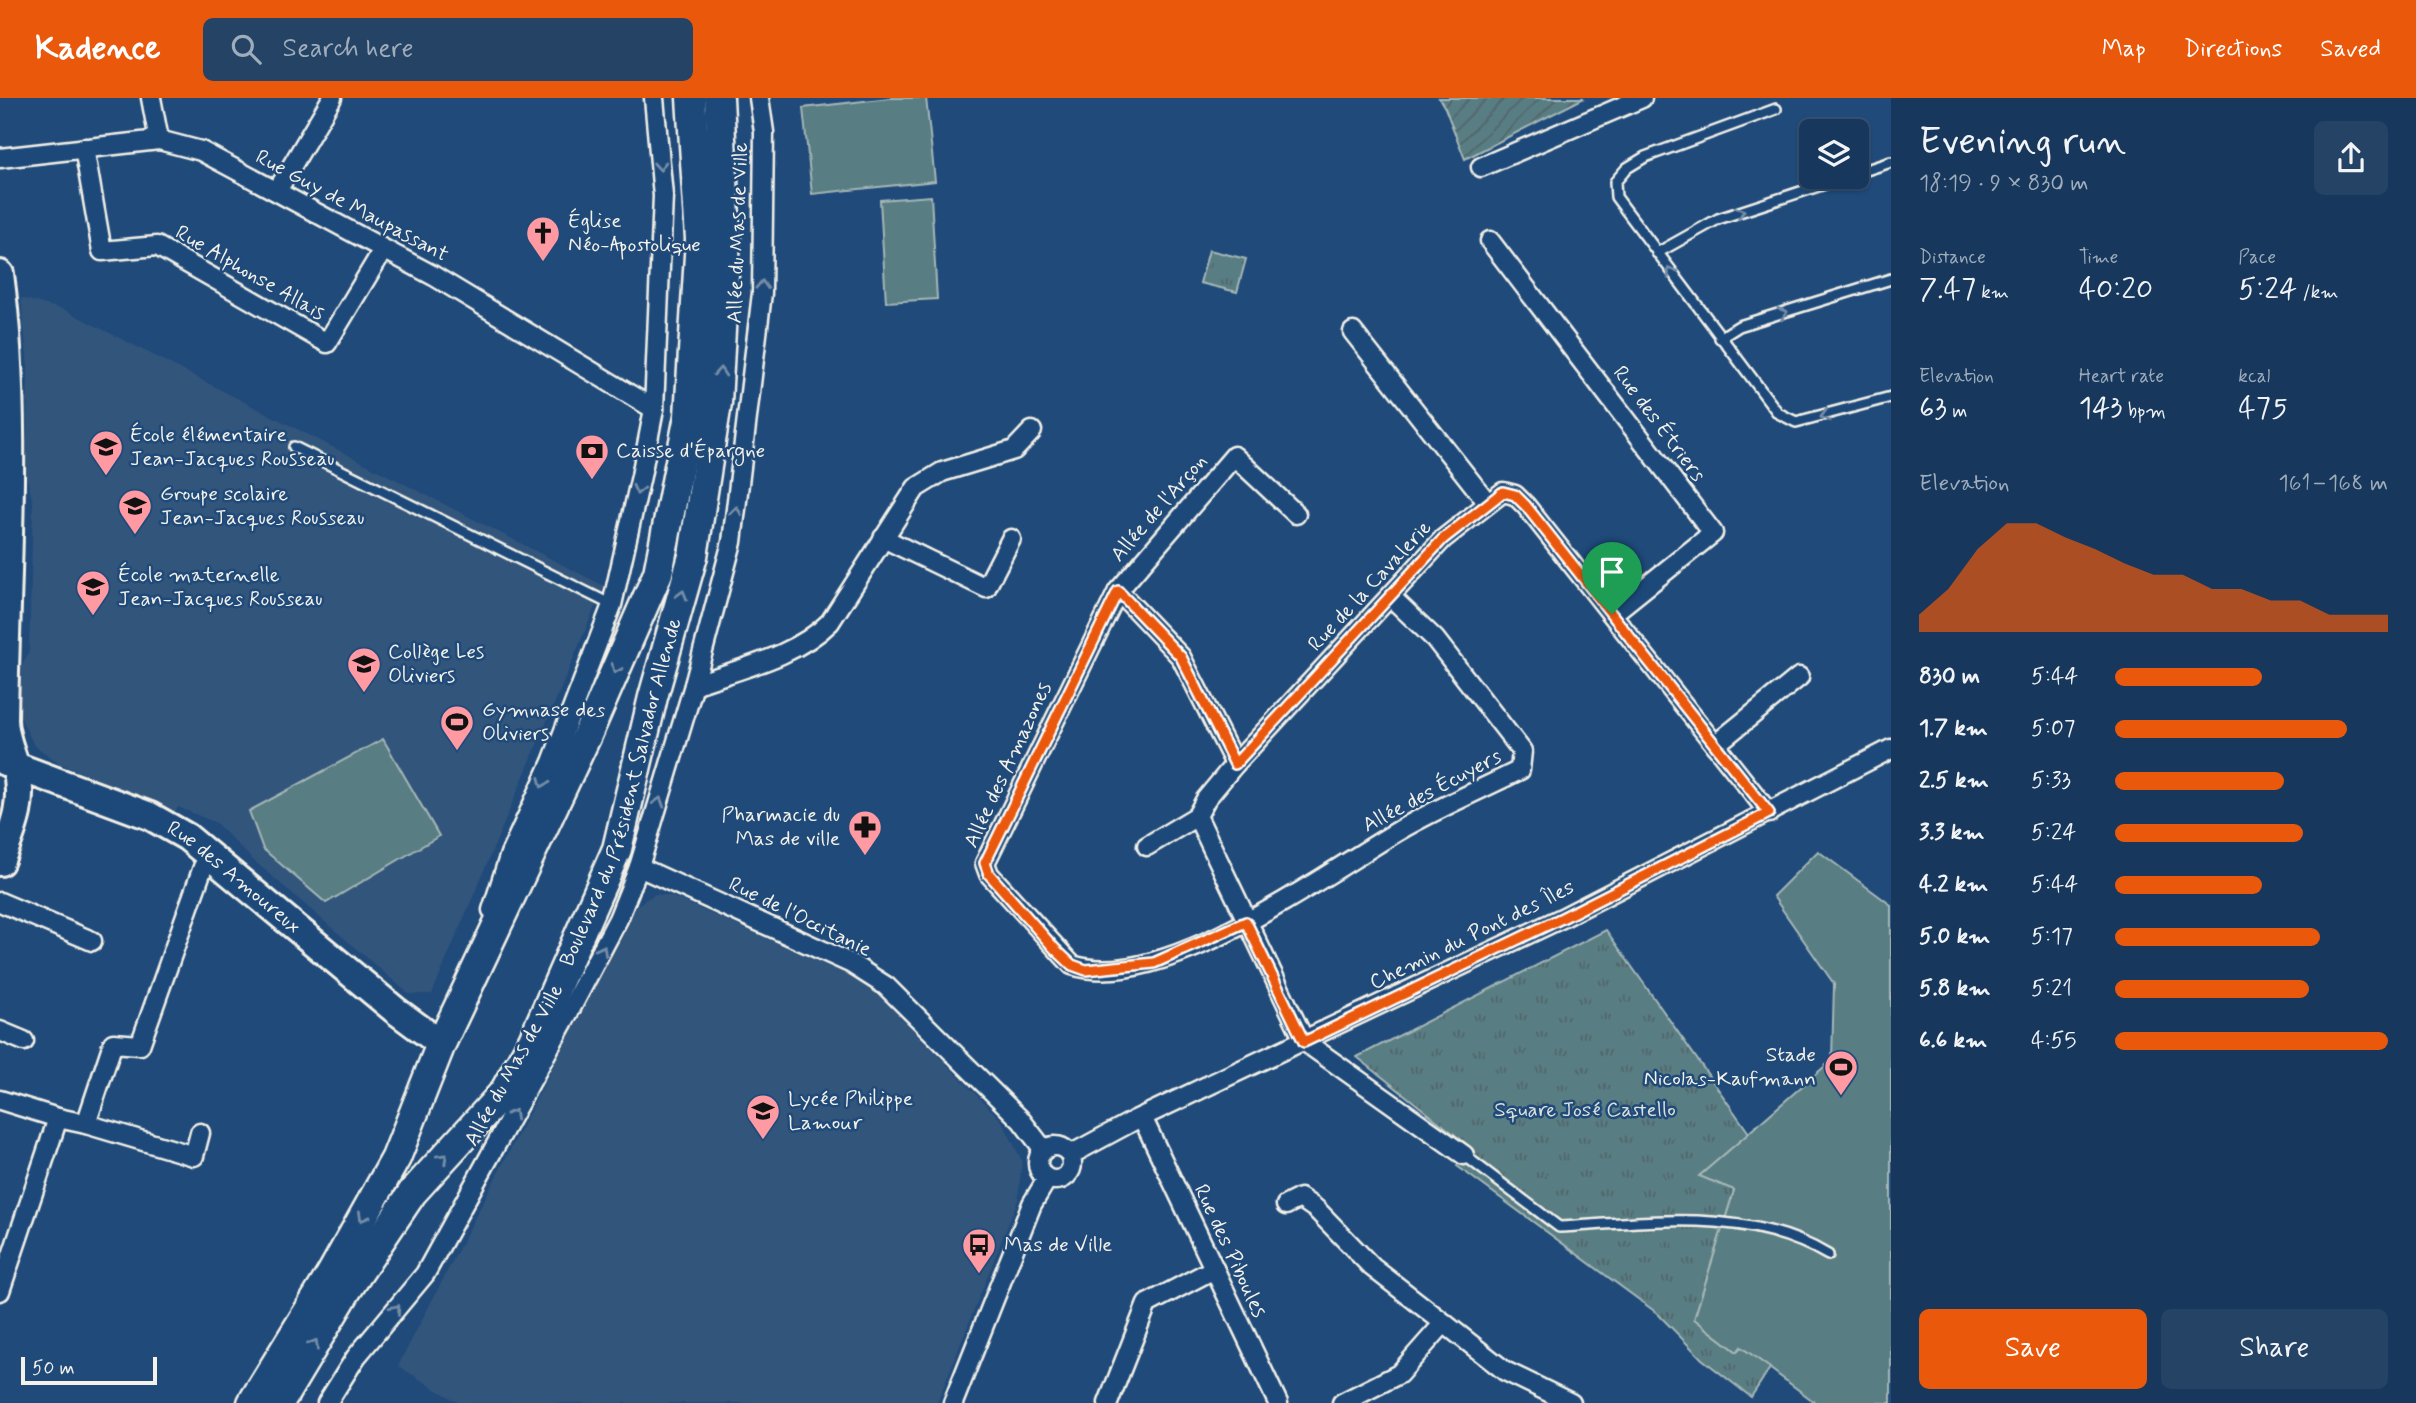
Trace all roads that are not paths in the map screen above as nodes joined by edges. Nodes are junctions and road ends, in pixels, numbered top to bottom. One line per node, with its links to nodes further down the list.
1 (152, 98): 9 (street)
2 (332, 98): 16 (street)
3 (654, 98): 25 (street, one-way to 25)
4 (691, 98): 55 (main road, Boulevard du Président Salvador Allende, one-way to 55)
5 (719, 98): 72 (main road, Boulevard du Président Salvador Allende, one-way to 5)
6 (759, 98): 38 (street, Allée du Mas de Ville, one-way to 6)
7 (1642, 98): 13 (street)
8 (1776, 109): 19 (lane)
9 (159, 140): 10 (street, Rue Guy de Maupassant); 16 (street, Rue Guy de Maupassant)
10 (84, 148): 11 (street, Rue Guy de Maupassant); 18 (street, Rue Alphonse Allais)
11 (0, 158)
12 (1891, 162): 14 (lane)
13 (1481, 167)
14 (1869, 169)
15 (1809, 189): 19 (lane, one-way to 15)
16 (277, 191): 18 (street, Rue Guy de Maupassant)
17 (1489, 241): 36 (street, Rue des Étriers)
18 (383, 250): 25 (street, Rue Guy de Maupassant)
19 (1657, 253): 23 (lane, one-way to 19)
20 (0, 274): 30 (street)
21 (1891, 279): 23 (lane, one-way to 21)
22 (1353, 332): 28 (street)
23 (1720, 338): 24 (lane, one-way to 23)
24 (1891, 397)
25 (654, 409): 35 (street, one-way to 35)
26 (1032, 430): 31 (street)
27 (295, 447): 35 (lane)
28 (1487, 502): 34 (street, Rue de la Cavalerie); 36 (street)
29 (1296, 514): 33 (street, Allée de l'Arçon)
30 (5, 537): 41 (street)
31 (883, 538): 32 (street); 38 (street)
32 (1010, 539)
33 (1118, 591): 42 (street); 50 (street, Allée des Amazones)
34 (1391, 597): 42 (street, Rue de la Cavalerie); 50 (street, Allée des Écuyers)
35 (612, 605): 55 (street, one-way to 55)
36 (1612, 614): 39 (street)
37 (1799, 677): 39 (street)
38 (694, 685): 48 (street, Allée du Mas de Ville, one-way to 38)
39 (1715, 745): 43 (street)
40 (1891, 749): 43 (street, Chemin du Pont des Îles)
41 (8, 764): 46 (street, Rue des Amoureux); 47 (street)
42 (1235, 764): 44 (street, Rue de la Cavalerie)
43 (1769, 813): 54 (street, Chemin du Pont des Îles)
44 (1196, 816): 45 (street); 50 (street)
45 (1147, 846)
46 (211, 856): 55 (street, Rue des Amoureux); 59 (street)
47 (0, 862)
48 (639, 867): 61 (street, Rue de l'Occitanie); 73 (street, Allée du Mas de Ville, one-way to 48)
49 (0, 902): 51 (street)
50 (1246, 922): 54 (street)
51 (92, 941)
52 (0, 1031): 53 (street)
53 (24, 1041)
54 (1304, 1042): 57 (street, Chemin du Pont des Îles); 63 (street)
55 (441, 1044): 71 (main road, Boulevard du Président Salvador Allende, one-way to 71)
56 (0, 1100): 58 (street)
57 (1142, 1117): 62 (street, Chemin du Pont des Îles); 68 (street, Rue des Piboules)
58 (58, 1118): 59 (street); 67 (street)
59 (86, 1124): 60 (street)
60 (200, 1133)
61 (1044, 1150): 62 (street); 64 (street)
62 (1070, 1155): 64 (street)
63 (1464, 1155): 66 (lane)
64 (1048, 1179): 74 (street)
65 (1286, 1205): 70 (street)
66 (1828, 1255)
67 (4, 1263): 69 (street)
68 (1214, 1269): 75 (street); 76 (street, Rue des Piboules)
69 (0, 1291)
70 (1444, 1323): 77 (street); 78 (street)
71 (251, 1403)
72 (279, 1403)
73 (327, 1403)
74 (953, 1403)
75 (1108, 1403)
76 (1278, 1403)
77 (1342, 1403)
78 (1571, 1403)

